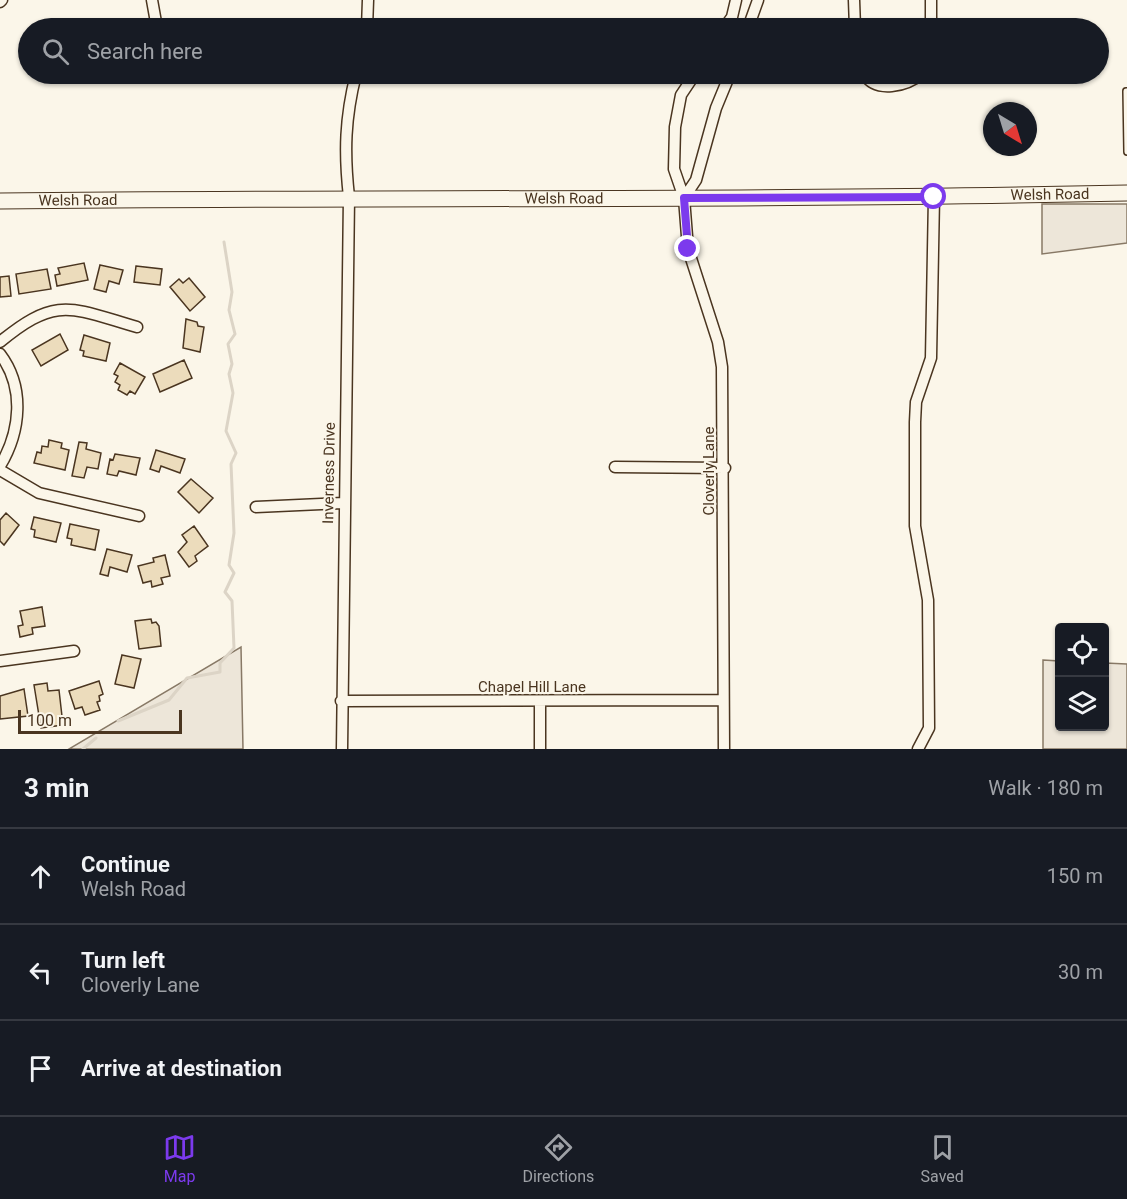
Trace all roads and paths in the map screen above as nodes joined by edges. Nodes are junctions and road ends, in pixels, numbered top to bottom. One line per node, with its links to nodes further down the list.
1 (152, 0): 7 (street)
2 (368, 0): 8 (street)
3 (736, 0): 9 (street)
4 (758, 0): 10 (street)
5 (854, 0): 11 (street)
6 (930, 0): 12 (street)
7 (155, 18)
8 (367, 18)
9 (731, 18)
10 (752, 18)
11 (855, 18)
12 (931, 18)
13 (354, 84): 21 (street, Inverness Drive)
14 (688, 84): 23 (street, Cloverly Lane)
15 (726, 84): 23 (street)
16 (881, 84): 17 (street)
17 (905, 84)
18 (1126, 91): 19 (lane)
19 (1127, 152)
20 (1127, 193): 22 (main road, Welsh Road)
21 (349, 197): 23 (main road, Welsh Road); 24 (main road, Welsh Road); 32 (street, Inverness Drive)
22 (934, 197): 23 (main road, Welsh Road); 43 (street)
23 (684, 198): 30 (street, Cloverly Lane)
24 (0, 201)
25 (137, 327): 26 (street)
26 (0, 342)
27 (0, 354): 28 (street)
28 (0, 466)
29 (615, 467): 30 (street)
30 (725, 468): 37 (street, Cloverly Lane)
31 (0, 470): 34 (street)
32 (343, 503): 33 (street); 38 (street, Inverness Drive)
33 (256, 507)
34 (139, 516)
35 (74, 651): 36 (street)
36 (0, 661)
37 (722, 700): 39 (street, Chapel Hill Lane); 42 (street, Cloverly Lane)
38 (342, 701): 39 (street, Chapel Hill Lane); 40 (street, Inverness Drive)
39 (540, 702): 41 (street)
40 (342, 749)
41 (540, 749)
42 (724, 749)
43 (918, 749)

